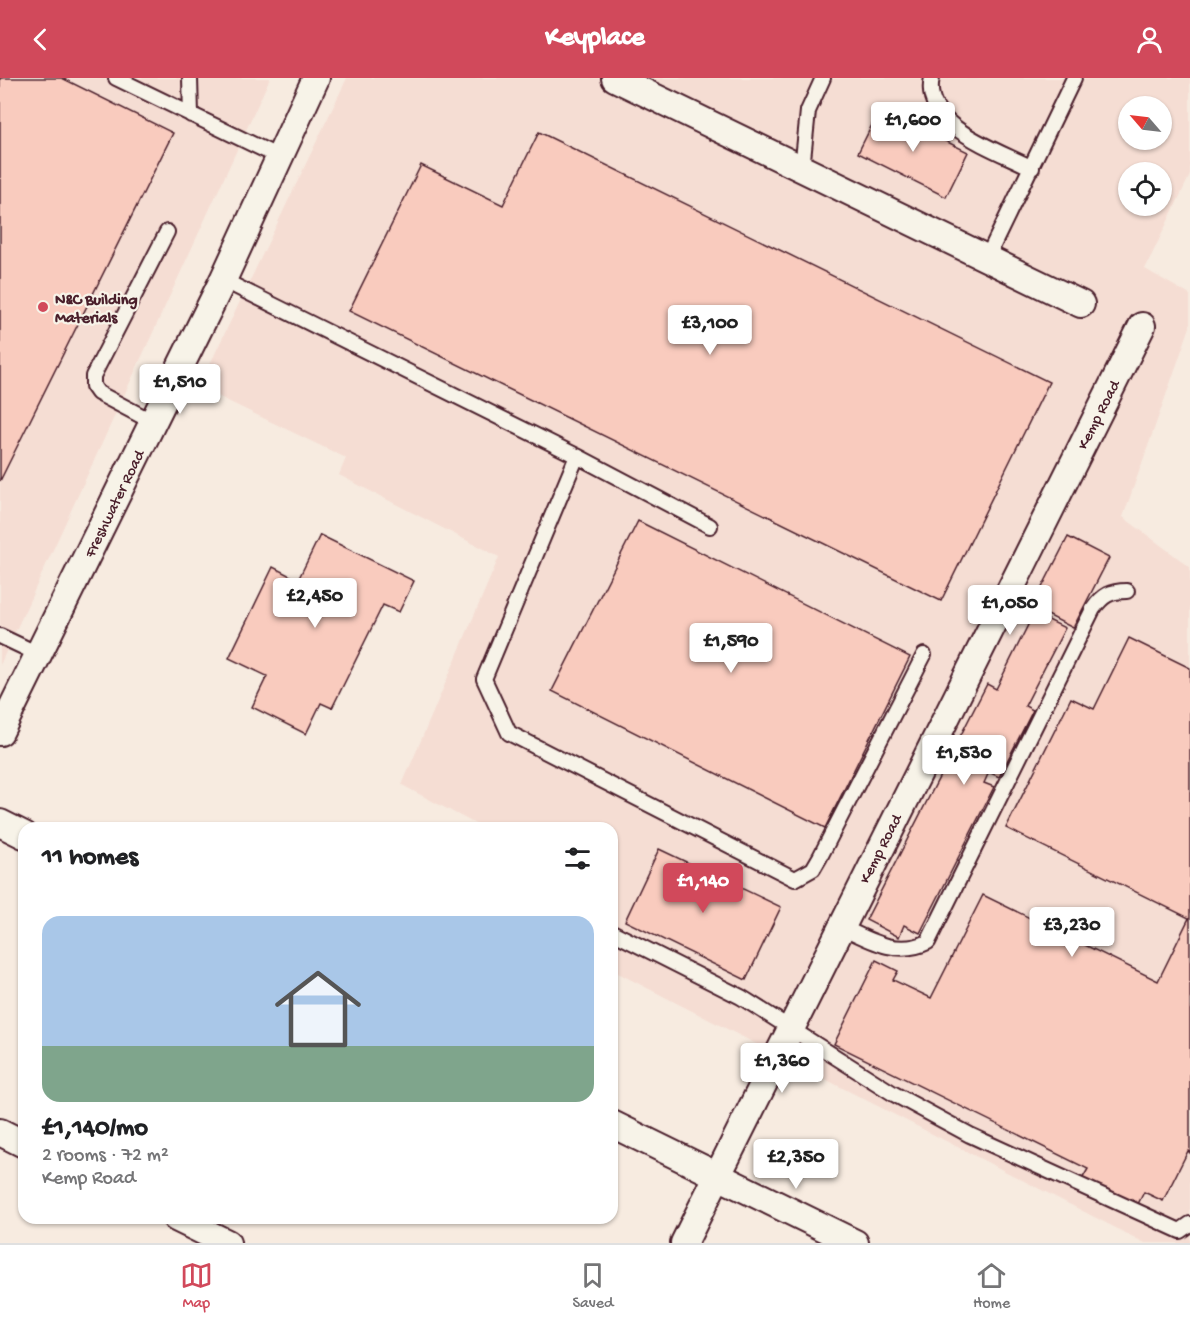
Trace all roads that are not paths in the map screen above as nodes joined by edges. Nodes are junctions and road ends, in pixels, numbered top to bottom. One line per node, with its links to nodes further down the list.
1 (116, 78): 8 (lane)
2 (190, 78): 8 (lane)
3 (316, 78): 9 (street, Freshwater Road)
4 (615, 78): 11 (street)
5 (823, 78): 11 (lane)
6 (932, 78): 10 (lane)
7 (1074, 78): 10 (lane)
8 (191, 115): 9 (lane)
9 (279, 157): 14 (street, Freshwater Road)
10 (1032, 168): 13 (lane)
11 (802, 169): 13 (street)
12 (167, 232): 17 (lane)
13 (987, 258): 15 (street)
14 (223, 280): 17 (street, Freshwater Road); 18 (lane)
15 (1081, 304)
16 (1142, 326): 27 (street, Kemp Road)
17 (153, 422): 22 (street, Freshwater Road)
18 (577, 456): 19 (lane); 23 (lane)
19 (710, 526)
20 (1127, 591): 27 (lane)
21 (0, 636): 22 (lane)
22 (38, 654): 24 (street, Freshwater Road)
23 (924, 655)
24 (0, 732)
25 (0, 823): 26 (street)
26 (18, 832)
27 (840, 926): 29 (street, Kemp Road)
28 (618, 935): 29 (lane)
29 (789, 1029): 33 (street, Kemp Road); 35 (lane)
30 (618, 1127): 33 (street)
31 (0, 1132): 32 (street)
32 (18, 1141)
33 (718, 1175): 37 (street, Kemp Road); 38 (street)
34 (188, 1224): 36 (street)
35 (1190, 1224)
36 (227, 1243)
37 (684, 1243)
38 (855, 1243)

